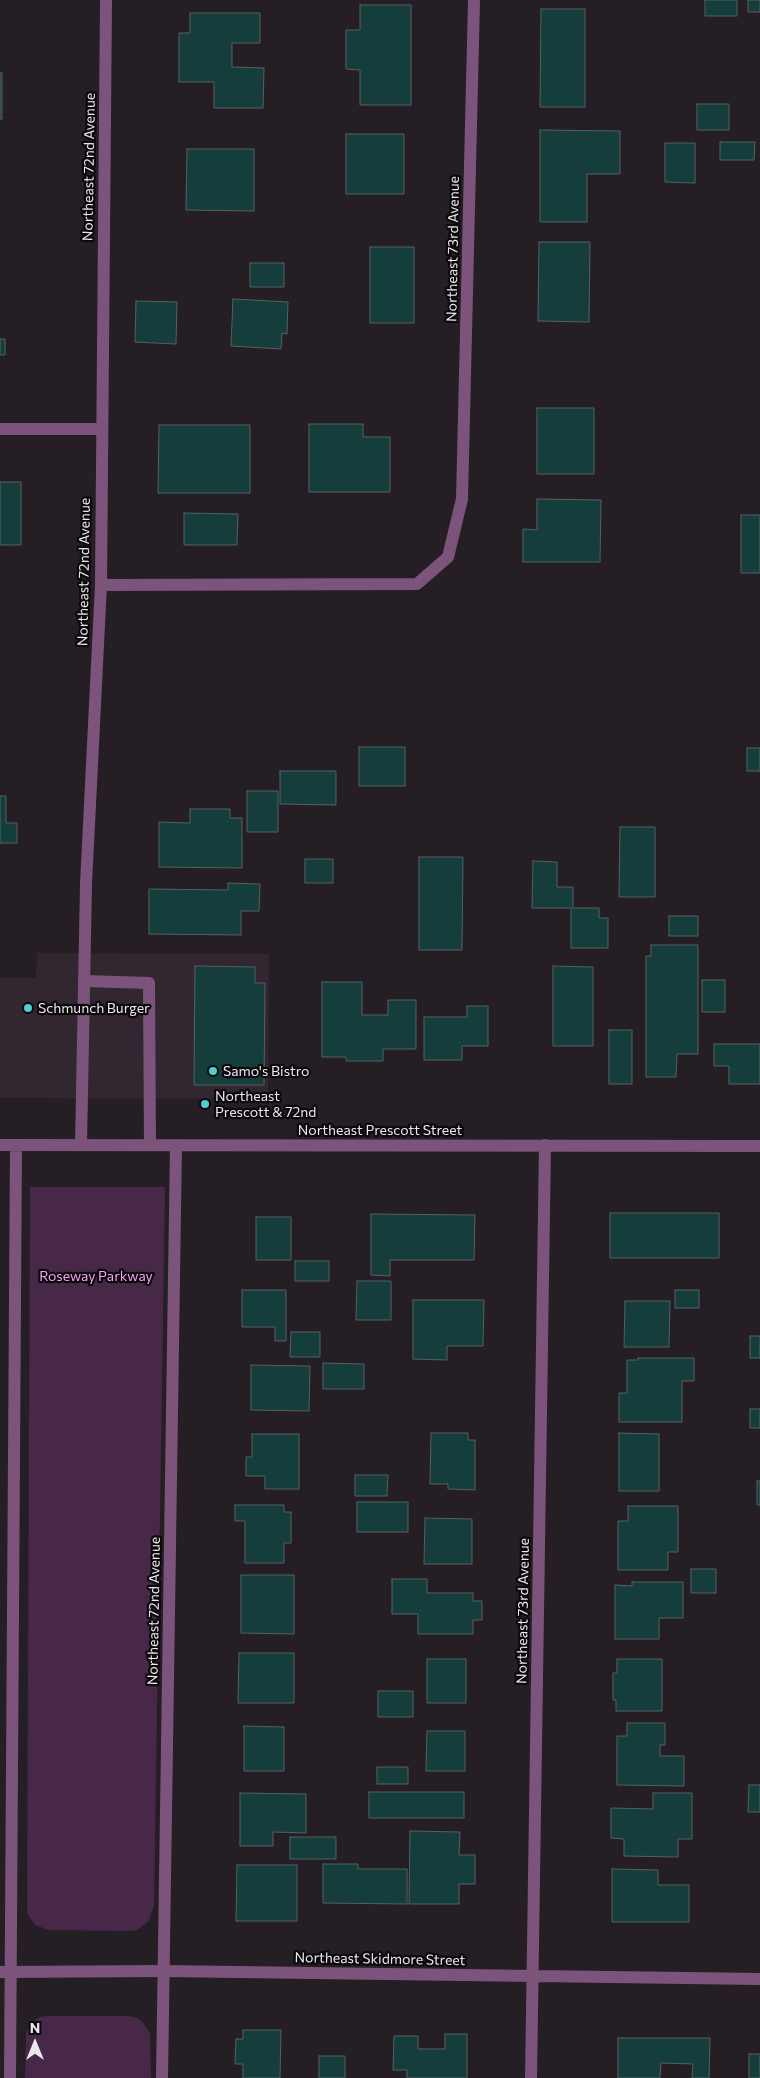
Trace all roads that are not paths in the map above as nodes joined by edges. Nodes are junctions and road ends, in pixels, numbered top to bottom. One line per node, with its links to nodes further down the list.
1 (106, 0): 4 (street, Northeast 72nd Avenue)
2 (474, 0): 5 (street, Northeast 73rd Avenue)
3 (0, 429): 4 (street)
4 (102, 429): 5 (street, Northeast 72nd Avenue)
5 (101, 585): 6 (street, Northeast 72nd Avenue)
6 (84, 982): 9 (street, Northeast 72nd Avenue); 10 (street)
7 (0, 1144): 8 (street, Northeast Prescott Street)
8 (16, 1144): 9 (street, Northeast Prescott Street); 15 (street)
9 (81, 1144): 10 (street, Northeast Prescott Street)
10 (150, 1144): 11 (street, Northeast Prescott Street)
11 (176, 1145): 12 (street, Northeast Prescott Street); 14 (street, Northeast 72nd Avenue)
12 (545, 1145): 13 (street, Northeast Prescott Street); 16 (street, Northeast 73rd Avenue)
13 (760, 1146)
14 (163, 1971): 15 (street, Northeast Skidmore Street); 16 (street, Northeast Skidmore Street); 19 (street, Northeast 72nd Avenue)
15 (6, 1972): 18 (street)
16 (533, 1977): 17 (street, Northeast Skidmore Street); 20 (street, Northeast 73rd Avenue)
17 (760, 1979)
18 (10, 2078)
19 (162, 2078)
20 (531, 2078)

